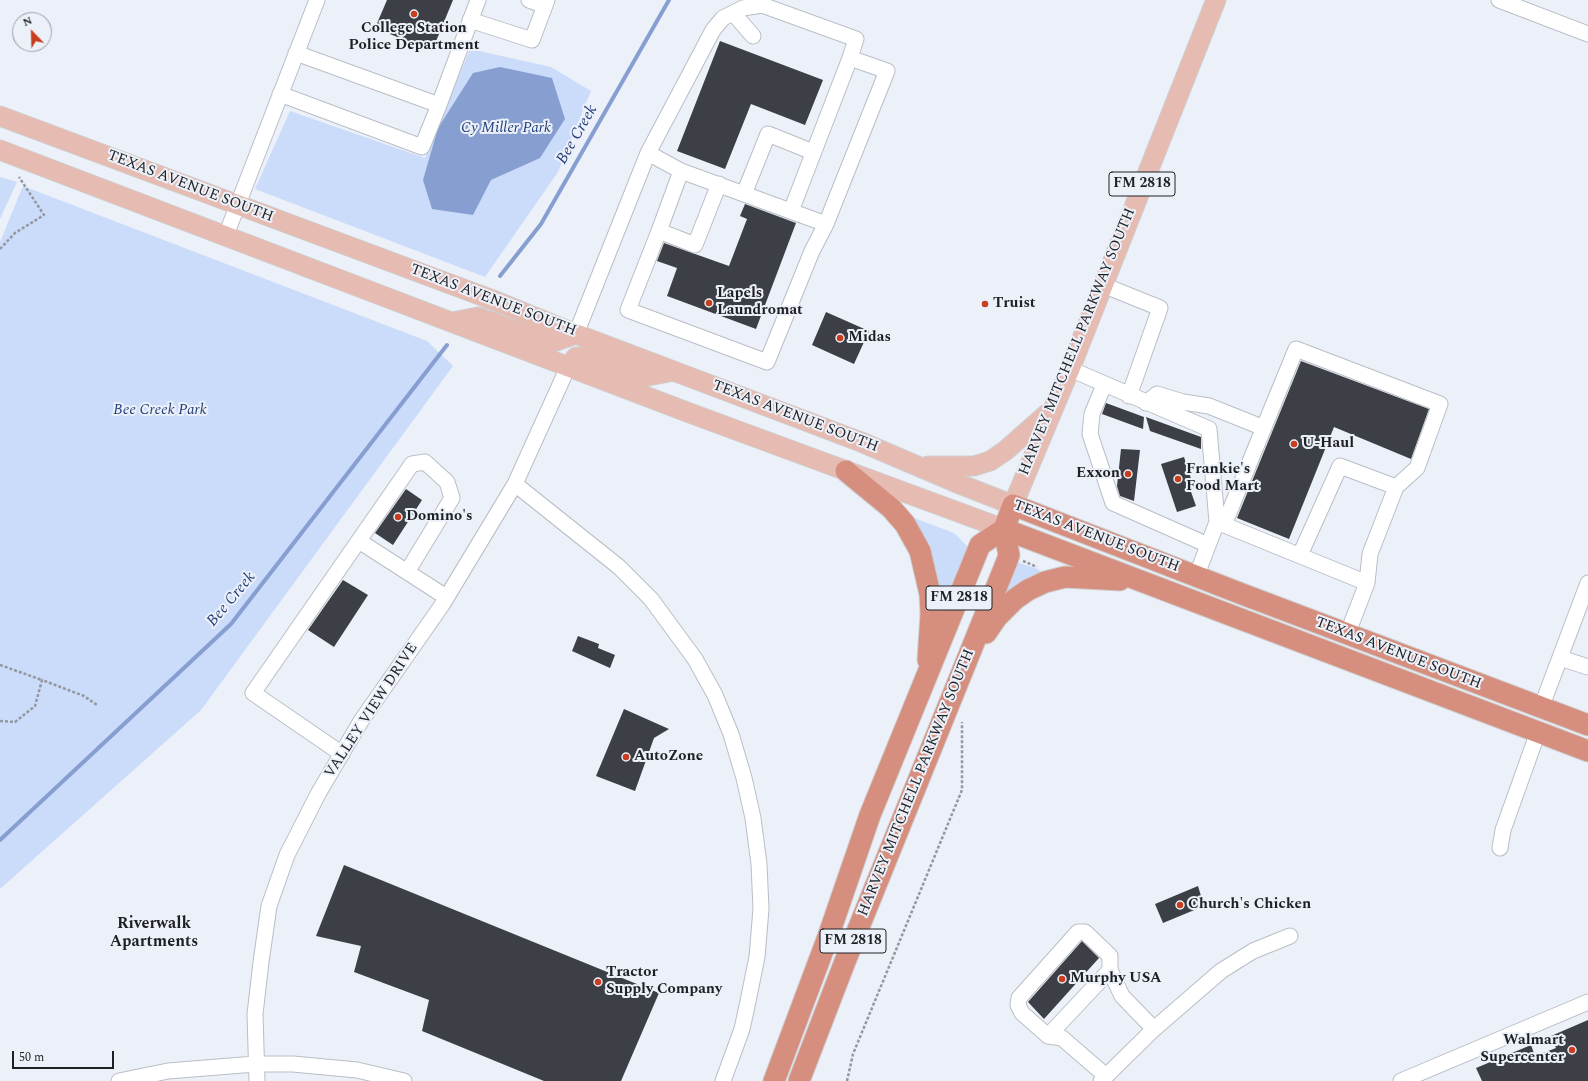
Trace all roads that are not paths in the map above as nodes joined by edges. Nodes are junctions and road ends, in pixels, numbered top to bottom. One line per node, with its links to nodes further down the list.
1 (317, 0): 11 (street)
2 (478, 0): 8 (street)
3 (529, 0): 6 (street)
4 (1216, 0): 27 (main road, HARVEY MITCHELL PARKWAY SOUTH / FM 2818)
5 (1499, 0): 9 (street)
6 (546, 3): 8 (street)
7 (733, 13): 10 (street); 12 (street); 18 (street)
8 (470, 20): 14 (street)
9 (1588, 34)
10 (753, 36)
11 (296, 53): 13 (street); 14 (street)
12 (850, 58): 17 (street); 24 (street)
13 (280, 94): 14 (street); 22 (street)
14 (438, 105)
15 (0, 116): 22 (main road, TEXAS AVENUE SOUTH)
16 (0, 150): 26 (main road, TEXAS AVENUE SOUTH)
17 (813, 152): 21 (street); 23 (street)
18 (648, 153): 19 (street); 29 (street)
19 (682, 171): 20 (street); 25 (street)
20 (719, 184): 21 (street); 25 (street)
21 (744, 194): 23 (street)
22 (238, 204): 26 (street); 29 (main road, TEXAS AVENUE SOUTH)
23 (791, 211): 24 (street)
24 (826, 224): 25 (street)
25 (659, 231)
26 (226, 235): 28 (main road, TEXAS AVENUE SOUTH)
27 (1103, 285): 31 (main road, HARVEY MITCHELL PARKWAY SOUTH / FM 2818); 34 (street)
28 (452, 322): 29 (main road); 30 (main road, TEXAS AVENUE SOUTH)
29 (576, 334): 32 (main road, TEXAS AVENUE SOUTH)
30 (568, 367): 32 (main road); 39 (main road, TEXAS AVENUE SOUTH); 40 (street, VALLEY VIEW DRIVE)
31 (1070, 369): 33 (street); 36 (main road, HARVEY MITCHELL PARKWAY SOUTH / FM 2818)
32 (674, 371): 38 (main road, TEXAS AVENUE SOUTH)
33 (1104, 385): 34 (street); 46 (street)
34 (1129, 396): 35 (street)
35 (1146, 403): 37 (street); 43 (street)
36 (1051, 411): 38 (main road); 42 (main road, HARVEY MITCHELL PARKWAY SOUTH / FM 2818)
37 (1264, 428): 41 (street); 43 (street)
38 (917, 466): 42 (main road, TEXAS AVENUE SOUTH)
39 (846, 470): 44 (main road, TEXAS AVENUE SOUTH); 58 (highway)
40 (515, 484): 53 (street, VALLEY VIEW DRIVE); 75 (street)
41 (1396, 487): 47 (street); 51 (street)
42 (1013, 504): 44 (highway, HARVEY MITCHELL PARKWAY SOUTH / FM 2818); 49 (highway, TEXAS AVENUE SOUTH)
43 (1221, 523): 46 (street); 47 (street)
44 (1004, 529): 50 (highway, TEXAS AVENUE SOUTH); 55 (highway, HARVEY MITCHELL PARKWAY SOUTH / FM 2818); 58 (highway, HARVEY MITCHELL PARKWAY SOUTH / FM 2818)
45 (358, 542): 48 (street); 48 (street); 63 (street)
46 (1208, 545): 49 (street)
47 (1300, 556): 51 (street)
48 (407, 572): 53 (street)
49 (1196, 577): 54 (highway, TEXAS AVENUE SOUTH)
50 (1145, 582): 55 (highway); 61 (highway, TEXAS AVENUE SOUTH)
51 (1367, 583): 54 (street)
52 (1588, 583): 56 (street)
53 (446, 597): 63 (street, VALLEY VIEW DRIVE)
54 (1347, 635): 59 (highway, TEXAS AVENUE SOUTH)
55 (969, 656): 77 (highway, HARVEY MITCHELL PARKWAY SOUTH / FM 2818)
56 (1560, 658): 57 (street); 59 (street)
57 (1588, 667)
58 (927, 677): 76 (highway, HARVEY MITCHELL PARKWAY SOUTH / FM 2818)
59 (1541, 708): 60 (highway, TEXAS AVENUE SOUTH)
60 (1588, 725)
61 (1538, 732): 62 (highway, TEXAS AVENUE SOUTH); 64 (street)
62 (1588, 750)
63 (342, 754): 70 (street, VALLEY VIEW DRIVE)
64 (1500, 848)
65 (1290, 936): 68 (street)
66 (1110, 970): 68 (street); 69 (street); 69 (street)
67 (1588, 1002): 78 (street)
68 (1154, 1029): 71 (street)
69 (1048, 1036): 71 (street)
70 (256, 1064): 72 (street); 73 (street, VALLEY VIEW DRIVE); 74 (street)
71 (1103, 1079)
72 (119, 1081)
73 (257, 1081)
74 (404, 1081)
75 (723, 1081)
76 (774, 1081)
77 (799, 1081)
78 (1401, 1081)

